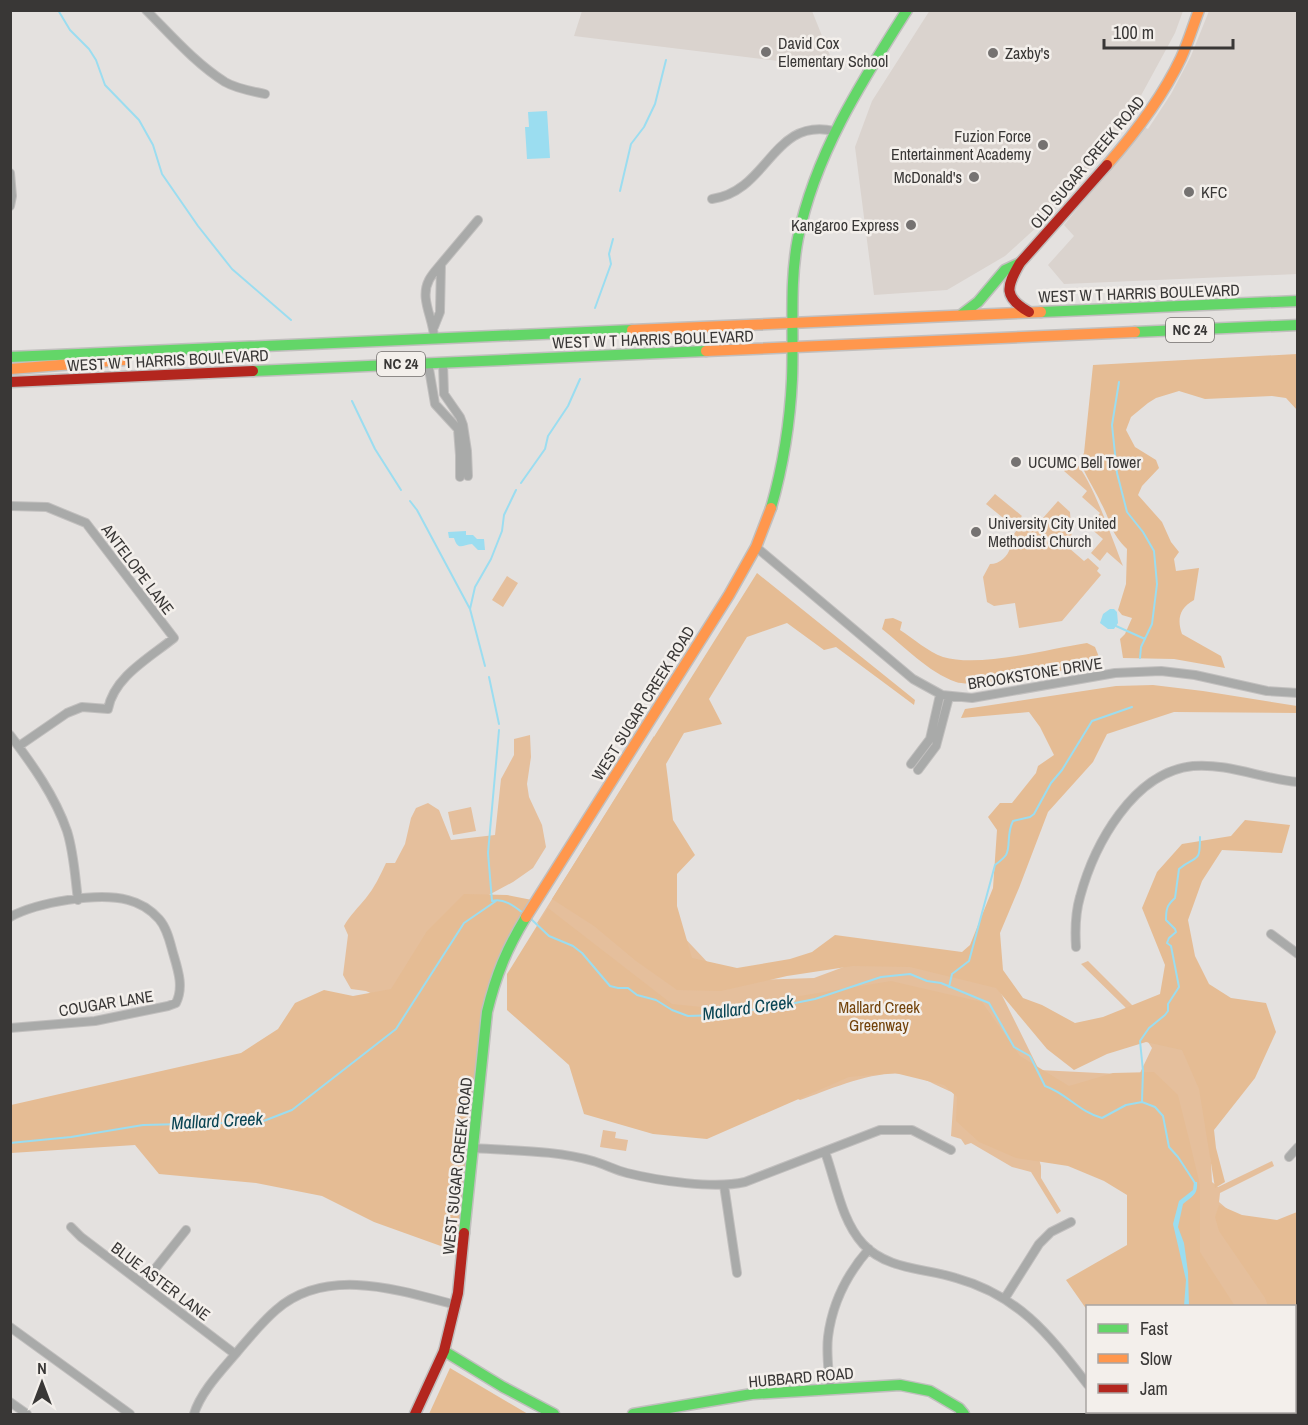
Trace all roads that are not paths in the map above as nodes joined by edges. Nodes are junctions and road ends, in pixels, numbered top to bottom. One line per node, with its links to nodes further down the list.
1 (146, 10): 4 (street)
2 (907, 10): 5 (main road, WEST SUGAR CREEK ROAD)
3 (1199, 10): 10 (main road, OLD SUGAR CREEK ROAD)
4 (265, 94)
5 (834, 131): 7 (street); 15 (main road, WEST SUGAR CREEK ROAD)
6 (10, 173): 8 (street)
7 (712, 199)
8 (10, 206)
9 (478, 220): 11 (street)
10 (1020, 263): 13 (main road, OLD SUGAR CREEK ROAD); 14 (main road, OLD SUGAR CREEK ROAD)
11 (441, 264): 17 (street); 17 (street)
12 (1298, 301): 13 (main road, WEST W T HARRIS BOULEVARD / NC 24)
13 (1029, 312): 14 (main road, WEST W T HARRIS BOULEVARD / NC 24)
14 (961, 315): 15 (main road, WEST W T HARRIS BOULEVARD / NC 24)
15 (793, 323): 17 (main road, WEST W T HARRIS BOULEVARD / NC 24); 18 (main road, WEST SUGAR CREEK ROAD)
16 (1298, 325): 18 (main road, WEST W T HARRIS BOULEVARD / NC 24)
17 (434, 332): 19 (main road, WEST W T HARRIS BOULEVARD / NC 24)
18 (792, 348): 22 (main road, WEST W T HARRIS BOULEVARD / NC 24); 26 (main road, WEST SUGAR CREEK ROAD)
19 (178, 350): 20 (main road, WEST W T HARRIS BOULEVARD / NC 24); 23 (main road)
20 (10, 357)
21 (428, 363): 22 (main road, WEST W T HARRIS BOULEVARD / NC 24); 22 (street); 24 (main road, WEST W T HARRIS BOULEVARD / NC 24)
22 (443, 363)
23 (10, 369)
24 (10, 382)
25 (10, 506): 30 (street, ANTELOPE LANE)
26 (756, 546): 28 (street, BROOKSTONE DRIVE); 41 (main road, WEST SUGAR CREEK ROAD)
27 (1298, 693): 28 (street, BROOKSTONE DRIVE)
28 (944, 696): 31 (street); 32 (street)
29 (10, 735): 30 (street)
30 (19, 746): 34 (street)
31 (911, 764)
32 (918, 770)
33 (1298, 782): 37 (street)
34 (78, 900): 35 (street, COUGAR LANE); 39 (street, COUGAR LANE)
35 (10, 917)
36 (1271, 934): 38 (street)
37 (1076, 947)
38 (1298, 954)
39 (10, 1028)
40 (1298, 1147): 44 (street)
41 (474, 1148): 45 (street); 53 (main road, WEST SUGAR CREEK ROAD)
42 (951, 1150): 43 (street)
43 (825, 1152): 45 (street); 49 (street)
44 (1289, 1157)
45 (724, 1185): 50 (street)
46 (1071, 1222): 52 (street)
47 (71, 1227): 51 (street, BLUE ASTER LANE)
48 (186, 1230): 51 (street)
49 (869, 1249): 52 (street); 58 (street)
50 (737, 1273)
51 (142, 1284): 56 (street, BLUE ASTER LANE)
52 (1005, 1298): 57 (street)
53 (456, 1305): 55 (main road, WEST SUGAR CREEK ROAD); 56 (street)
54 (10, 1327): 61 (street)
55 (444, 1351): 63 (main road, WEST SUGAR CREEK ROAD); 64 (main road)
56 (236, 1354): 62 (street)
57 (1086, 1382)
58 (830, 1389): 65 (main road, HUBBARD ROAD); 66 (main road, HUBBARD ROAD)
59 (10, 1402): 60 (street)
60 (27, 1414)
61 (130, 1414)
62 (194, 1414)
63 (415, 1414)
64 (554, 1414)
65 (633, 1414)
66 (964, 1414)

